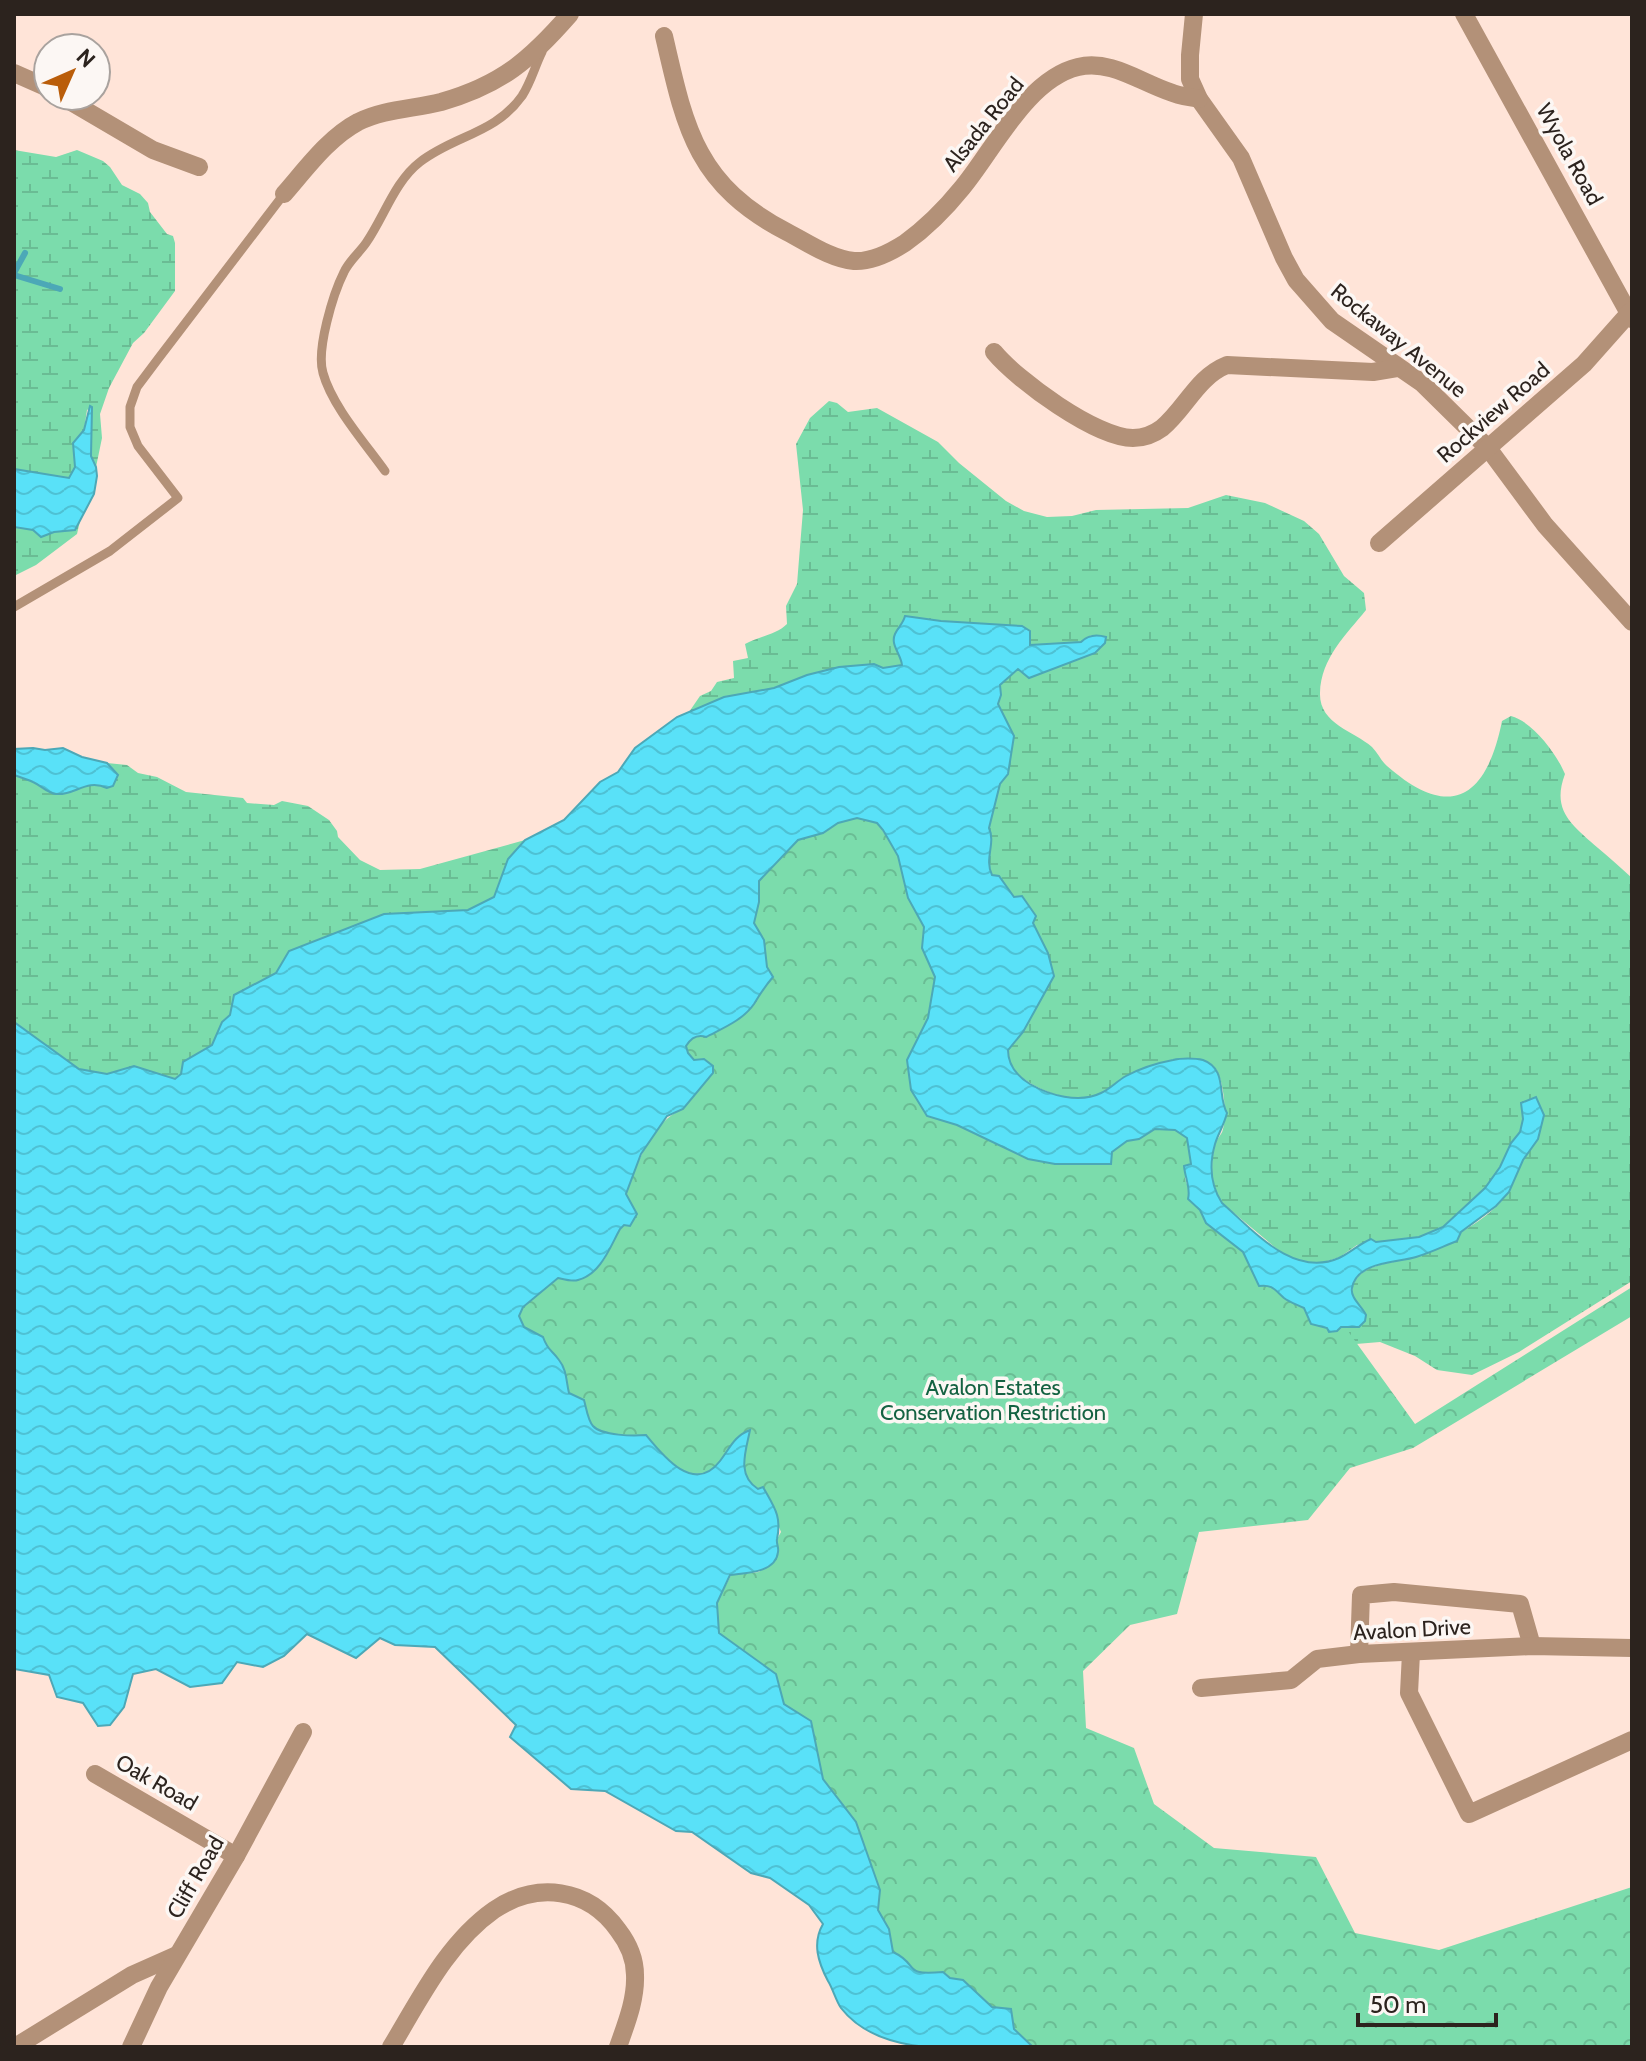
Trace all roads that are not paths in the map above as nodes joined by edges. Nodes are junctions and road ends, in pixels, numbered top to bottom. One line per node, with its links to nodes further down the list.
1 (570, 14): 5 (street)
2 (1194, 14): 6 (street, Rockaway Avenue)
3 (1464, 14): 10 (street, Wyola Road)
4 (664, 36): 6 (street, Alsada Road)
5 (549, 38): 9 (street); 14 (lane)
6 (1199, 99): 12 (street, Rockaway Avenue)
7 (88, 112): 8 (street)
8 (199, 167)
9 (284, 194): 16 (lane)
10 (1631, 314): 13 (street, Rockview Road)
11 (994, 352): 12 (street)
12 (1397, 368): 13 (street, Rockaway Avenue)
13 (1488, 448): 15 (street, Rockview Road); 17 (street, Rockaway Avenue)
14 (385, 471)
15 (1379, 543)
16 (14, 607)
17 (1632, 622)
18 (1532, 1646): 19 (street, Avalon Drive); 20 (street, Avalon Drive); 21 (street)
19 (1632, 1648)
20 (1411, 1653): 21 (street, Avalon Drive); 24 (street)
21 (1359, 1654): 22 (street, Avalon Drive)
22 (1201, 1688)
23 (303, 1732): 26 (street, Cliff Road)
24 (1632, 1740)
25 (95, 1774): 26 (street, Oak Road)
26 (236, 1856): 27 (street, Cliff Road)
27 (177, 1955): 28 (street); 29 (street, Cliff Road)
28 (15, 2047)
29 (131, 2047)
30 (391, 2047): 31 (street)
31 (618, 2047)

